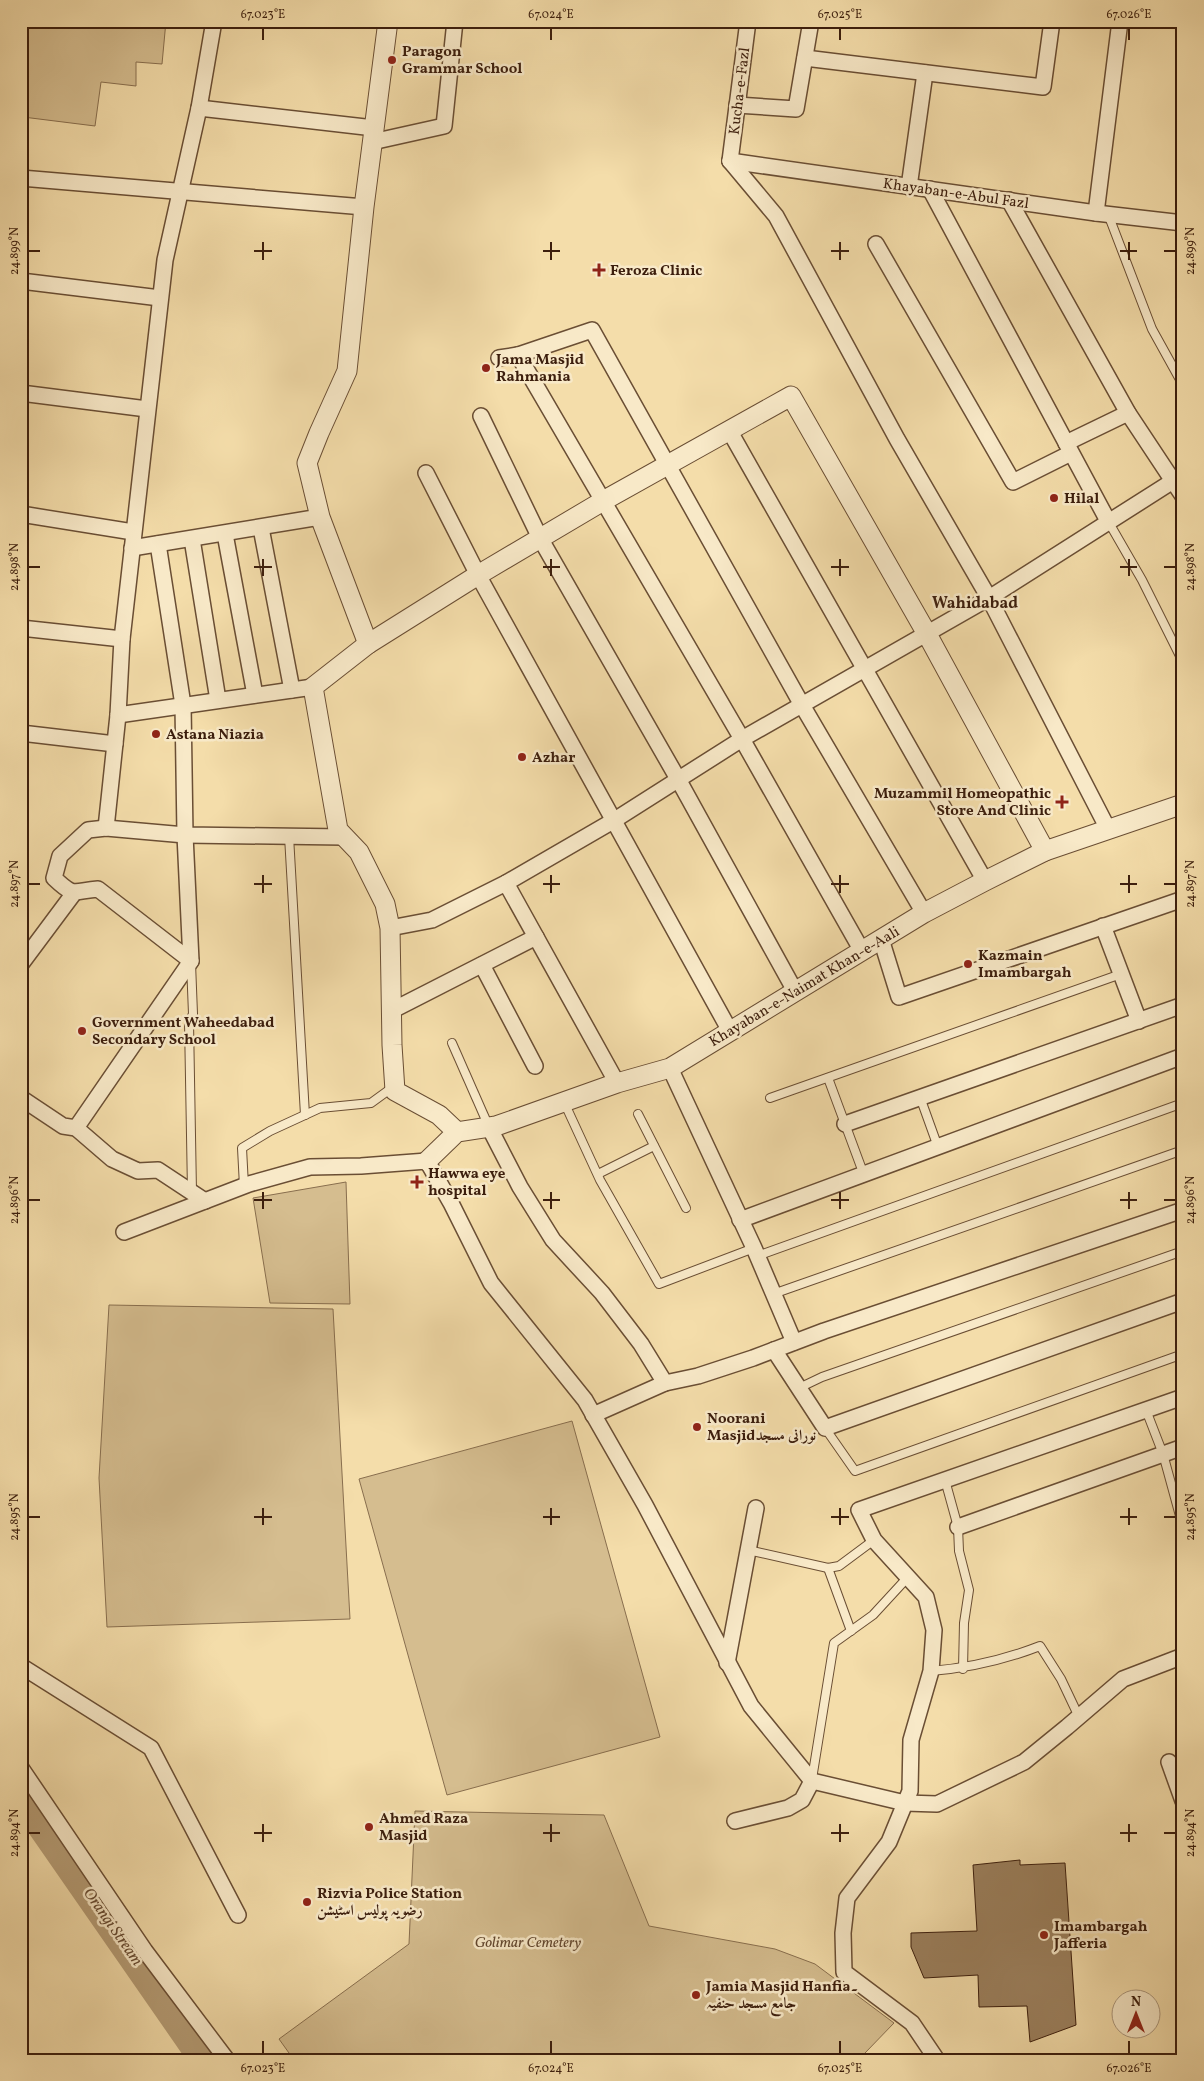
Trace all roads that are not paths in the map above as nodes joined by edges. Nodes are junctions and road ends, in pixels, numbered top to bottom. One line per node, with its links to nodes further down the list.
1 (214, 21): 11 (street)
2 (388, 21): 12 (street)
3 (455, 21): 12 (street)
4 (748, 21): 10 (street, Kucha-e-Fazl)
5 (811, 21): 8 (street)
6 (1052, 21): 9 (street)
7 (1120, 21): 20 (street)
8 (805, 58): 9 (street); 10 (street)
9 (925, 73): 15 (street)
10 (737, 105): 13 (street, Kucha-e-Fazl)
11 (199, 108): 12 (street); 17 (street)
12 (373, 135): 19 (street)
13 (730, 161): 15 (street, Khayaban-e-Abul Fazl); 49 (street)
14 (21, 178): 17 (street)
15 (909, 186): 16 (street, Khayaban-e-Abul Fazl)
16 (930, 189): 18 (street, Khayaban-e-Abul Fazl); 33 (street)
17 (180, 193): 19 (street); 24 (street)
18 (1008, 200): 20 (street, Khayaban-e-Abul Fazl); 30 (street)
19 (364, 207): 40 (street)
20 (1102, 214): 21 (street, Khayaban-e-Abul Fazl); 27 (lane)
21 (1183, 223)
22 (876, 244): 33 (street)
23 (21, 280): 24 (street)
24 (160, 298): 29 (street)
25 (518, 355): 26 (street); 34 (street); 38 (street)
26 (498, 358)
27 (1183, 385)
28 (21, 393): 29 (street)
29 (147, 409): 46 (street)
30 (1128, 413): 33 (street); 36 (street)
31 (481, 416): 44 (street)
32 (729, 430): 34 (street); 51 (street); 55 (street)
33 (1069, 448): 41 (street)
34 (668, 464): 38 (street); 61 (street)
35 (426, 472): 48 (street)
36 (1173, 481): 37 (street); 41 (street)
37 (1183, 496)
38 (603, 501): 44 (street); 64 (street)
39 (21, 514): 46 (street)
40 (320, 517): 42 (street); 53 (street)
41 (1108, 521): 49 (street); 54 (lane)
42 (261, 528): 43 (street); 57 (street)
43 (225, 534): 45 (street); 58 (street)
44 (540, 538): 48 (street); 66 (street)
45 (192, 539): 47 (street); 59 (street)
46 (133, 540): 47 (street); 52 (street)
47 (158, 544): 60 (street)
48 (478, 575): 53 (street); 68 (street)
49 (990, 598): 51 (street); 70 (street)
50 (21, 628): 52 (street)
51 (927, 634): 55 (street); 74 (street)
52 (122, 639): 62 (street)
53 (368, 644): 56 (street)
54 (1183, 662)
55 (864, 670): 61 (street); 75 (street)
56 (313, 687): 57 (street); 73 (street)
57 (292, 690): 58 (street)
58 (255, 695): 59 (street)
59 (218, 700): 60 (street)
60 (182, 705): 62 (street); 71 (street)
61 (802, 705): 64 (street); 79 (street)
62 (118, 715): 65 (street)
63 (21, 733): 65 (street)
64 (742, 739): 66 (street); 84 (street)
65 (115, 744): 69 (street)
66 (678, 780): 68 (street); 89 (street)
67 (1183, 804): 70 (street, Khayaban-e-Naimat Khan-e-Aali)
68 (613, 821): 76 (street); 93 (street)
69 (106, 828): 71 (street); 77 (street)
70 (1108, 829): 74 (street, Khayaban-e-Naimat Khan-e-Aali)
71 (184, 836): 72 (street); 85 (street)
72 (289, 836): 73 (street); 107 (lane)
73 (344, 837): 81 (street)
74 (1045, 851): 75 (street, Khayaban-e-Naimat Khan-e-Aali)
75 (985, 881): 79 (street, Khayaban-e-Naimat Khan-e-Aali)
76 (506, 883): 81 (street); 82 (street)
77 (74, 893): 85 (street); 86 (street)
78 (1183, 899): 80 (street)
79 (924, 913): 83 (street, Khayaban-e-Naimat Khan-e-Aali)
80 (1103, 926): 83 (street); 88 (street)
81 (390, 928): 91 (street)
82 (536, 937): 87 (street); 99 (street)
83 (881, 939): 84 (street, Khayaban-e-Naimat Khan-e-Aali)
84 (862, 951): 89 (street, Khayaban-e-Naimat Khan-e-Aali)
85 (191, 961): 110 (street); 119 (lane)
86 (21, 964)
87 (482, 965): 91 (street); 96 (street)
88 (1121, 974): 92 (street); 98 (lane)
89 (795, 991): 93 (street, Khayaban-e-Naimat Khan-e-Aali)
90 (1183, 1005): 92 (street)
91 (391, 1011): 100 (street)
92 (1139, 1021): 101 (street)
93 (730, 1031): 97 (street, Khayaban-e-Naimat Khan-e-Aali)
94 (452, 1043): 109 (lane)
95 (1183, 1056): 113 (street)
96 (535, 1066)
97 (670, 1068): 99 (street, Khayaban-e-Naimat Khan-e-Aali); 122 (street)
98 (828, 1078): 103 (lane); 108 (lane)
99 (617, 1083): 104 (street, Khayaban-e-Naimat Khan-e-Aali)
100 (394, 1086): 107 (lane); 111 (street)
101 (920, 1096): 108 (street); 113 (lane)
102 (21, 1098): 110 (street)
103 (770, 1098)
104 (564, 1102): 109 (street, Khayaban-e-Naimat Khan-e-Aali); 116 (lane)
105 (1183, 1103): 125 (lane)
106 (638, 1114): 112 (lane)
107 (305, 1115): 118 (lane)
108 (845, 1124): 117 (lane)
109 (489, 1127): 111 (street, Khayaban-e-Naimat Khan-e-Aali); 131 (street)
110 (76, 1128): 119 (street)
111 (457, 1132): 115 (street)
112 (654, 1146): 116 (lane); 120 (lane)
113 (938, 1147): 117 (street)
114 (1183, 1150): 126 (lane)
115 (427, 1161): 118 (street); 135 (street)
116 (598, 1174): 125 (lane)
117 (864, 1175): 122 (street)
118 (244, 1186): 119 (street)
119 (199, 1197): 123 (street)
120 (686, 1208)
121 (1183, 1210): 128 (street)
122 (740, 1220): 125 (street)
123 (124, 1232)
124 (1183, 1251): 132 (lane)
125 (755, 1252): 126 (street)
126 (773, 1294): 128 (street)
127 (1183, 1301): 136 (street)
128 (794, 1342): 129 (street)
129 (774, 1350): 131 (street); 132 (street)
130 (1183, 1354): 136 (lane)
131 (665, 1383): 135 (street)
132 (799, 1388): 136 (street)
133 (1183, 1398): 134 (street)
134 (1146, 1410): 138 (lane); 139 (street)
135 (593, 1415): 149 (street)
136 (825, 1428)
137 (1183, 1447): 138 (street)
138 (1163, 1454): 141 (street); 142 (lane)
139 (945, 1480): 141 (lane); 143 (street)
140 (756, 1508): 144 (street)
141 (958, 1526): 151 (lane)
142 (1183, 1527)
143 (874, 1540): 145 (lane); 146 (street)
144 (748, 1550): 145 (lane); 149 (street)
145 (828, 1568): 147 (lane)
146 (908, 1577): 147 (lane); 152 (street)
147 (851, 1631): 156 (lane)
148 (1183, 1656): 153 (street)
149 (727, 1663): 156 (street)
150 (21, 1666): 160 (street)
151 (964, 1669): 152 (lane); 153 (lane)
152 (931, 1671): 158 (street)
153 (1080, 1717): 158 (street)
154 (1169, 1762): 157 (street)
155 (21, 1768): 161 (street)
156 (812, 1781): 158 (street); 159 (street)
157 (1182, 1797)
158 (905, 1803): 162 (street)
159 (735, 1821)
160 (238, 1915)
161 (227, 2060)
162 (937, 2060)

